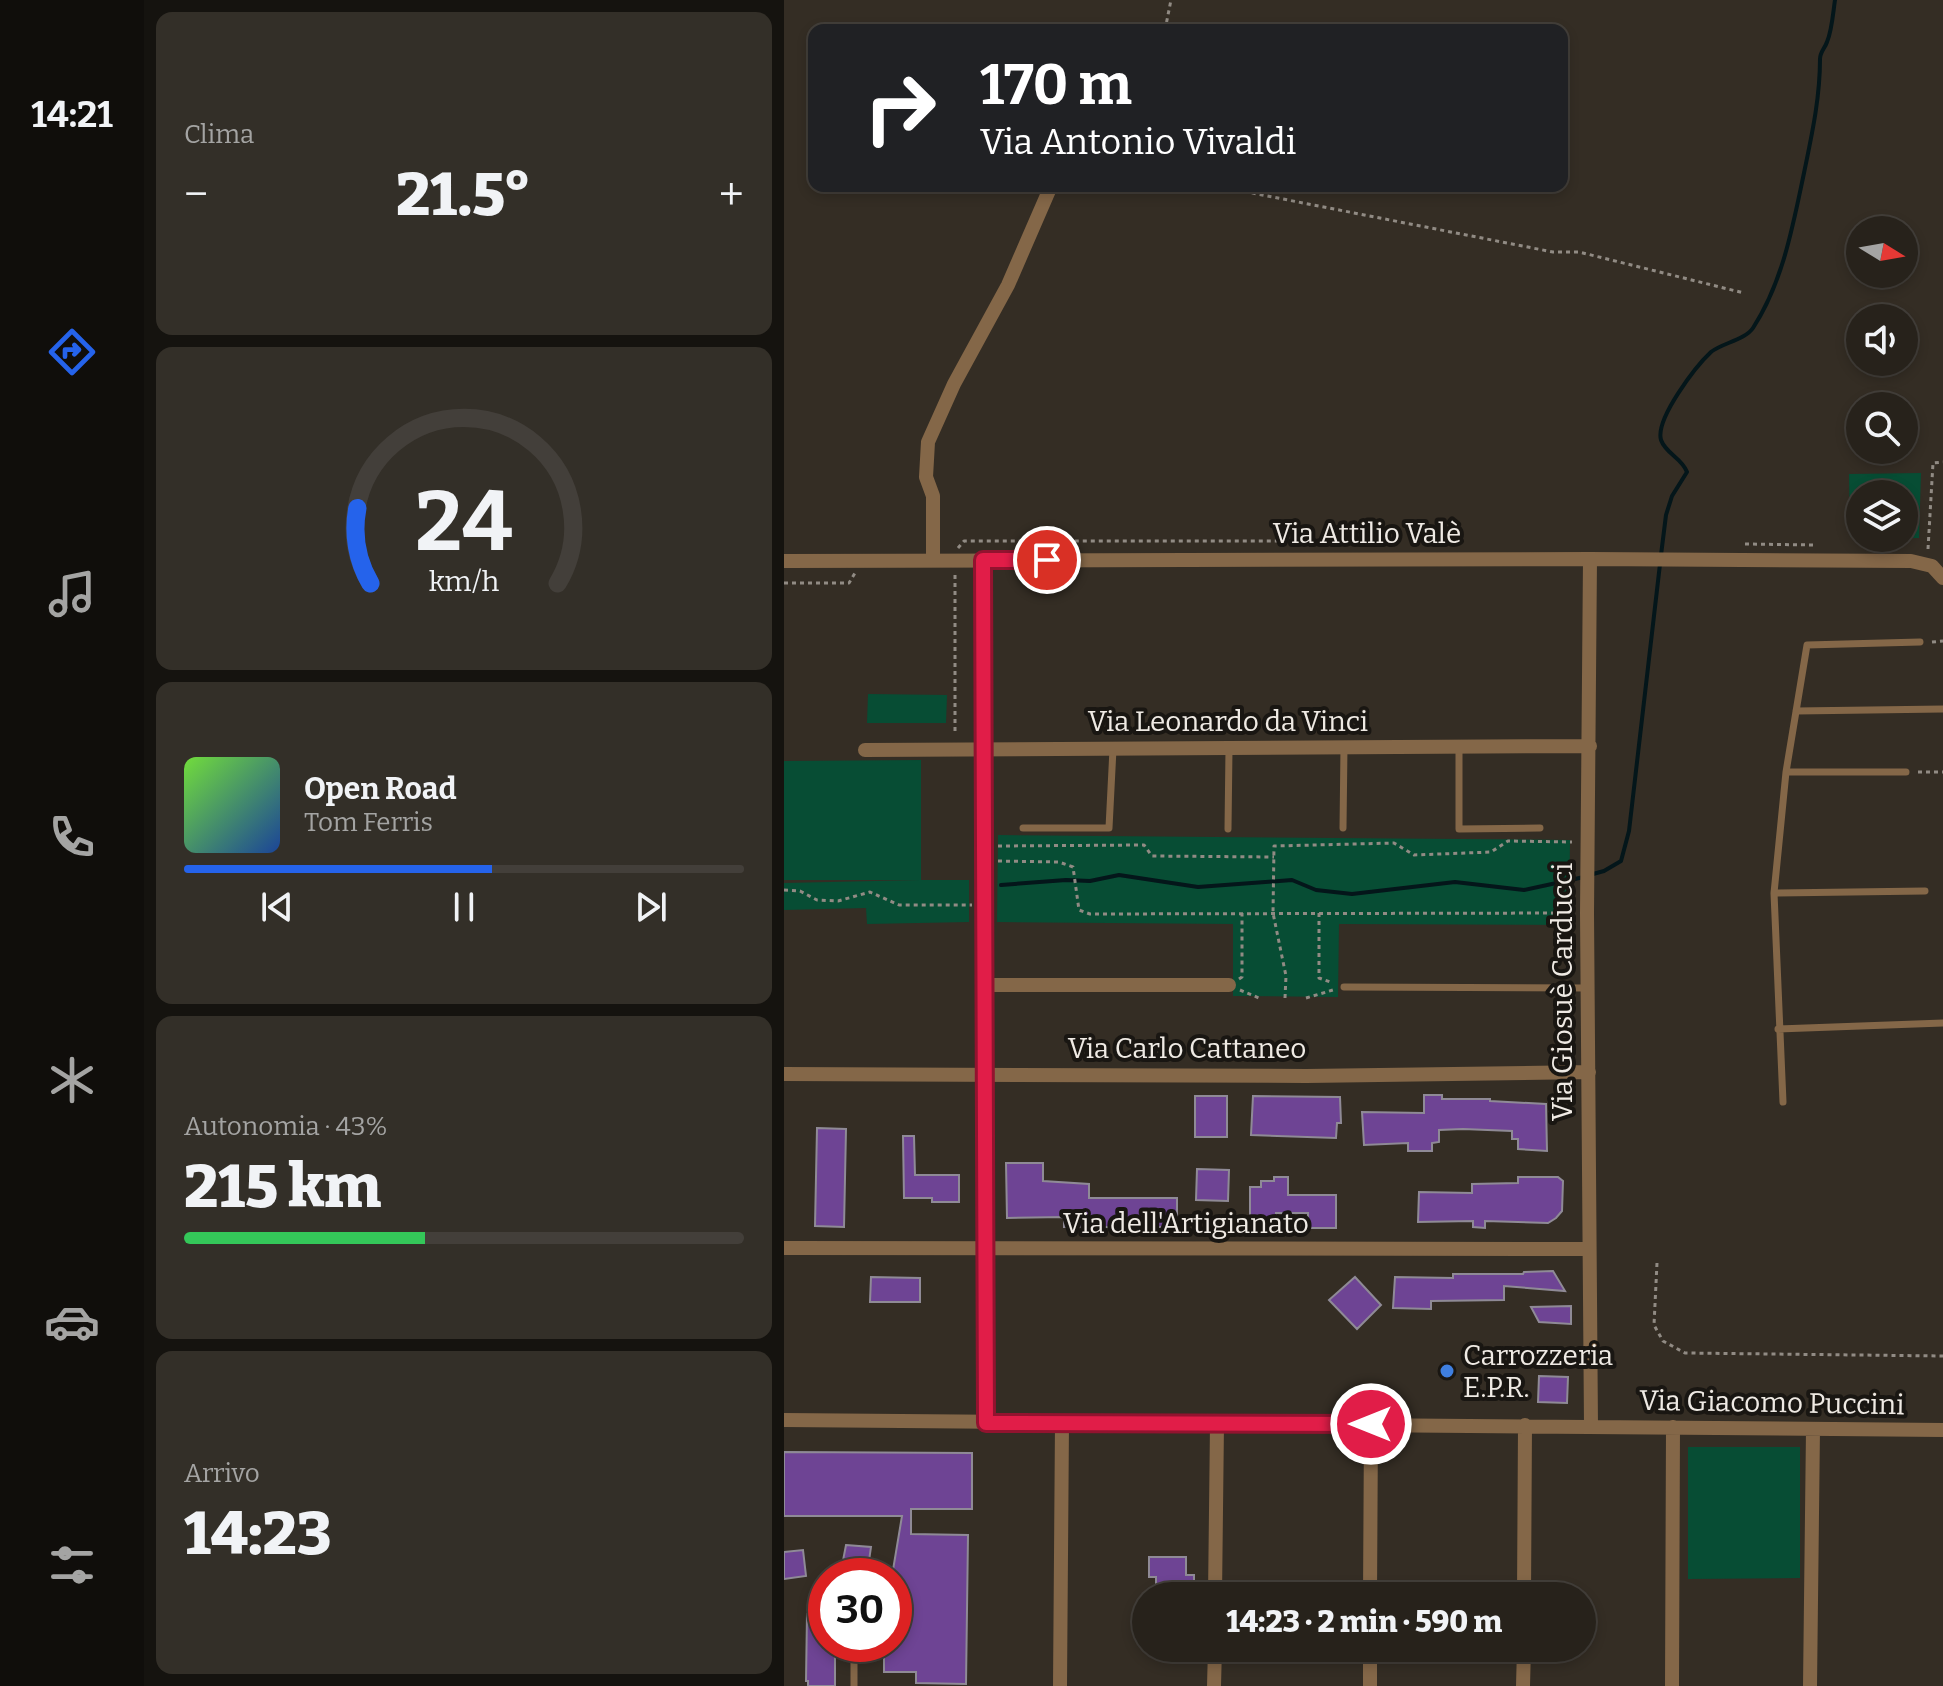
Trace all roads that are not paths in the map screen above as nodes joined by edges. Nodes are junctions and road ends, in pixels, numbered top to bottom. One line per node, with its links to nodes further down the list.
1 (1048, 192): 3 (street)
2 (1590, 559): 4 (street, Via Attilio Valè); 6 (street, Via Attilio Valè); 10 (street, Via Giosuè Carducci)
3 (933, 560): 4 (street, Via Attilio Valè); 5 (street, Via Attilio Valè)
4 (983, 560): 15 (street)
5 (784, 561)
6 (1943, 578)
7 (1920, 642): 9 (lane)
8 (1943, 709): 9 (lane)
9 (1796, 711): 17 (lane)
10 (1590, 746): 14 (street, Via Leonardo da Vinci); 28 (street, Via Giosuè Carducci)
11 (1113, 747): 12 (street, Via Leonardo da Vinci); 15 (street, Via Leonardo da Vinci); 19 (lane)
12 (1229, 747): 13 (street, Via Leonardo da Vinci); 22 (lane)
13 (1344, 747): 14 (street, Via Leonardo da Vinci); 20 (lane)
14 (1459, 747): 21 (lane)
15 (983, 748): 16 (street, Via Leonardo da Vinci); 25 (street)
16 (865, 750)
17 (1786, 772): 18 (lane); 24 (lane)
18 (1906, 772)
19 (1023, 828)
20 (1343, 828)
21 (1540, 828)
22 (1228, 829)
23 (1925, 891): 24 (lane)
24 (1774, 893): 30 (lane)
25 (984, 985): 26 (street); 32 (street)
26 (1229, 985)
27 (1344, 987): 28 (lane)
28 (1588, 988): 31 (street, Via Giosuè Carducci)
29 (1943, 1023): 30 (lane)
30 (1778, 1029): 34 (lane)
31 (1589, 1072): 32 (street, Via Carlo Cattaneo); 37 (street, Via Giosuè Carducci)
32 (984, 1073): 33 (street, Via Carlo Cattaneo); 36 (street)
33 (784, 1074)
34 (1783, 1102)
35 (784, 1248): 36 (street, Via dell'Artigianato)
36 (985, 1249): 37 (street, Via dell'Artigianato); 39 (street)
37 (1589, 1249): 44 (street, Via Giosuè Carducci)
38 (784, 1420): 39 (street, Via Giacomo Puccini)
39 (986, 1423): 40 (street, Via Giacomo Puccini)
40 (1062, 1423): 41 (street, Via Giacomo Puccini); 56 (street)
41 (1217, 1424): 42 (street, Via Giacomo Puccini); 48 (street)
42 (1371, 1424): 43 (street, Via Giacomo Puccini); 49 (street)
43 (1525, 1425): 44 (street, Via Giacomo Puccini); 50 (street)
44 (1591, 1426): 45 (street, Via Giacomo Puccini)
45 (1673, 1427): 46 (street, Via Giacomo Puccini); 60 (street)
46 (1813, 1429): 47 (street, Via Giacomo Puccini); 61 (street)
47 (1943, 1430)
48 (1215, 1582)
49 (1370, 1582)
50 (1524, 1582)
51 (854, 1662): 55 (lane)
52 (1215, 1662): 57 (street)
53 (1370, 1662): 58 (street)
54 (1524, 1662): 59 (street)
55 (854, 1686)
56 (1060, 1686)
57 (1214, 1686)
58 (1370, 1686)
59 (1523, 1686)
60 (1672, 1686)
61 (1810, 1686)

